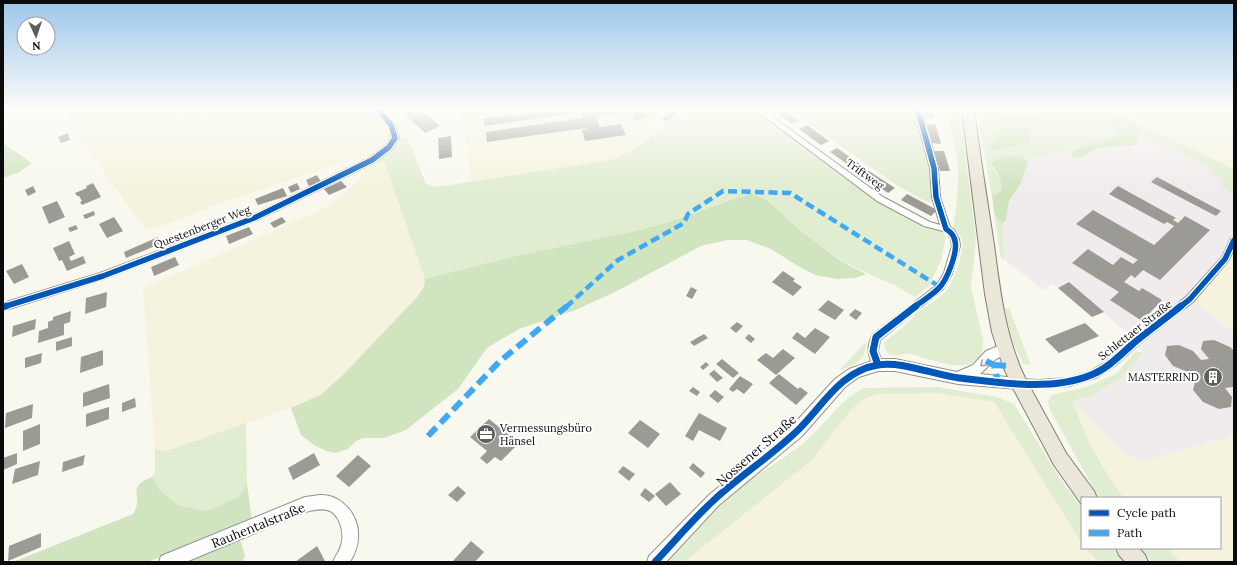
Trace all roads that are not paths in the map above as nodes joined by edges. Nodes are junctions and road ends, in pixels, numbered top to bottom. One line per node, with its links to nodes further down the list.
1 (394, 136): 7 (street, Questenberger Weg)
2 (795, 136): 5 (street, Triftweg)
3 (925, 136): 5 (street)
4 (972, 136): 8 (main road)
5 (946, 229): 9 (street)
6 (1234, 240): 11 (street, Schlettaer Straße)
7 (3, 307)
8 (1006, 348): 10 (street, one-way to 10); 11 (main road)
9 (878, 366): 10 (street, Nossener Straße); 16 (street, Nossener Straße)
10 (958, 378): 11 (street, Nossener Straße)
11 (1019, 383): 12 (main road)
12 (1086, 497)
13 (1127, 549): 17 (main road)
14 (166, 562): 15 (street, Rauhentalstraße)
15 (341, 562)
16 (654, 562)
17 (1138, 562)

